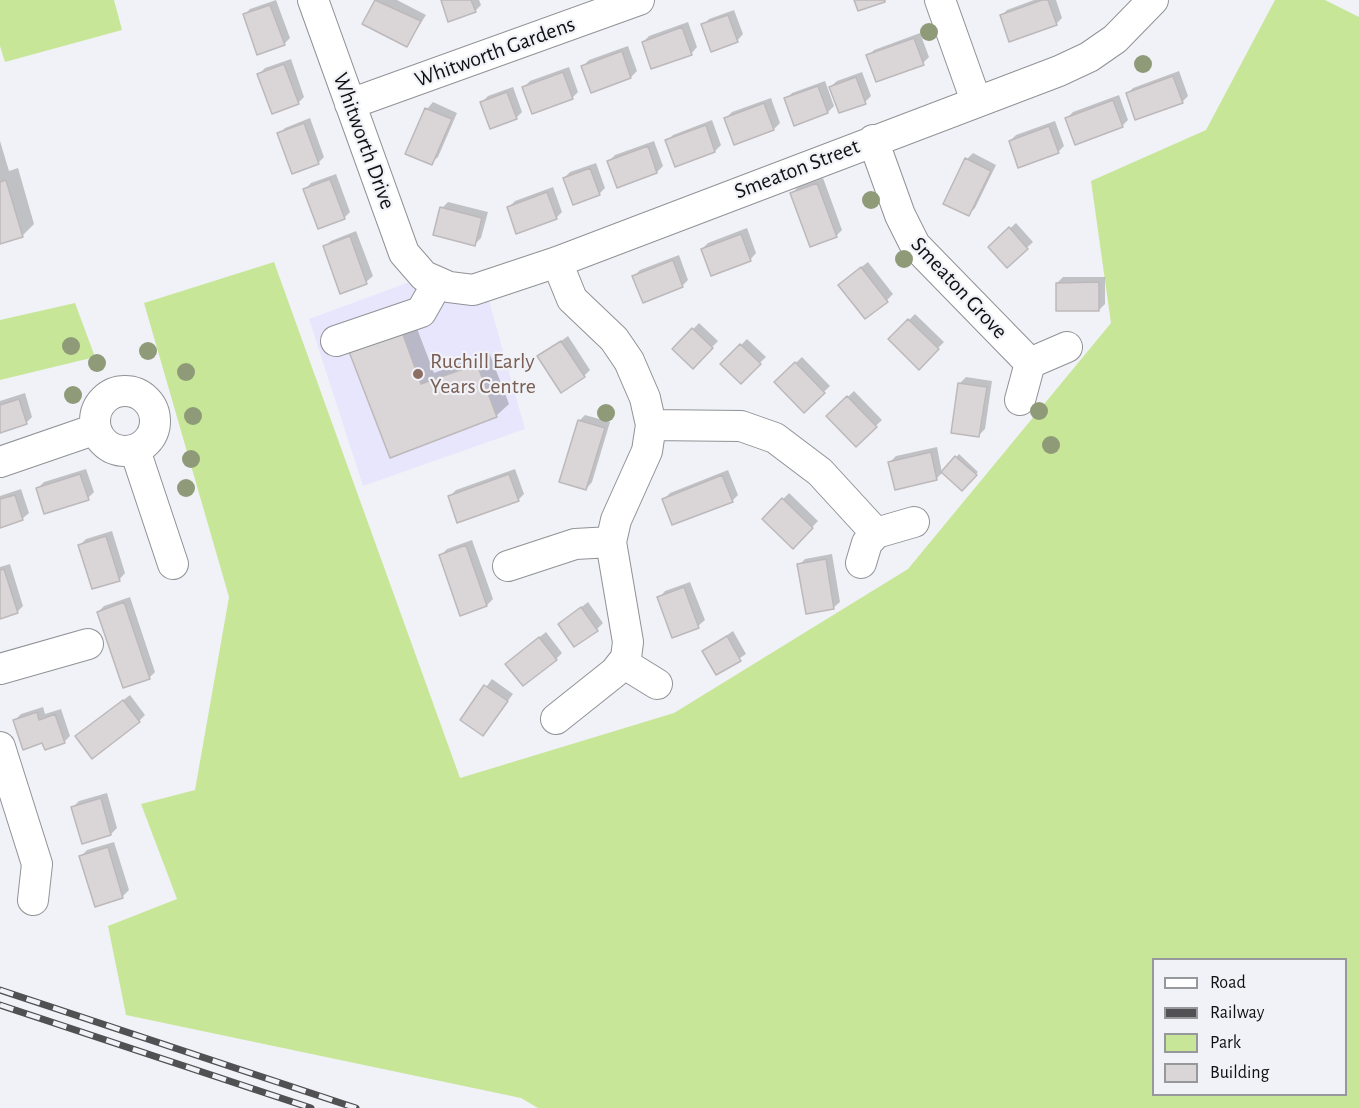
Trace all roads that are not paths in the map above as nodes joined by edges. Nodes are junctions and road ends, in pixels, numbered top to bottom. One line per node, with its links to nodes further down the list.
1 (313, 0): 6 (street, Whitworth Drive)
2 (639, 0): 6 (street, Whitworth Gardens)
3 (940, 0): 5 (street)
4 (1153, 0): 5 (street, Smeaton Street)
5 (976, 102): 7 (street, Smeaton Street)
6 (350, 104): 9 (street, Whitworth Drive)
7 (873, 140): 8 (street, Smeaton Street); 12 (street, Smeaton Grove)
8 (557, 262): 9 (street, Smeaton Street); 14 (street)
9 (431, 279): 10 (street)
10 (336, 341)
11 (1067, 347): 12 (street)
12 (1030, 363): 13 (street)
13 (1020, 400)
14 (651, 425): 19 (street); 20 (street)
15 (96, 429): 16 (street); 16 (street); 17 (street)
16 (135, 450): 22 (street)
17 (0, 462)
18 (914, 522): 19 (street)
19 (876, 533): 21 (street)
20 (611, 542): 23 (street); 25 (street)
21 (861, 562)
22 (173, 564)
23 (508, 566)
24 (88, 644): 26 (street)
25 (623, 663): 27 (street); 28 (street)
26 (0, 669)
27 (657, 684)
28 (556, 719)
29 (0, 747): 30 (street)
30 (33, 900)

